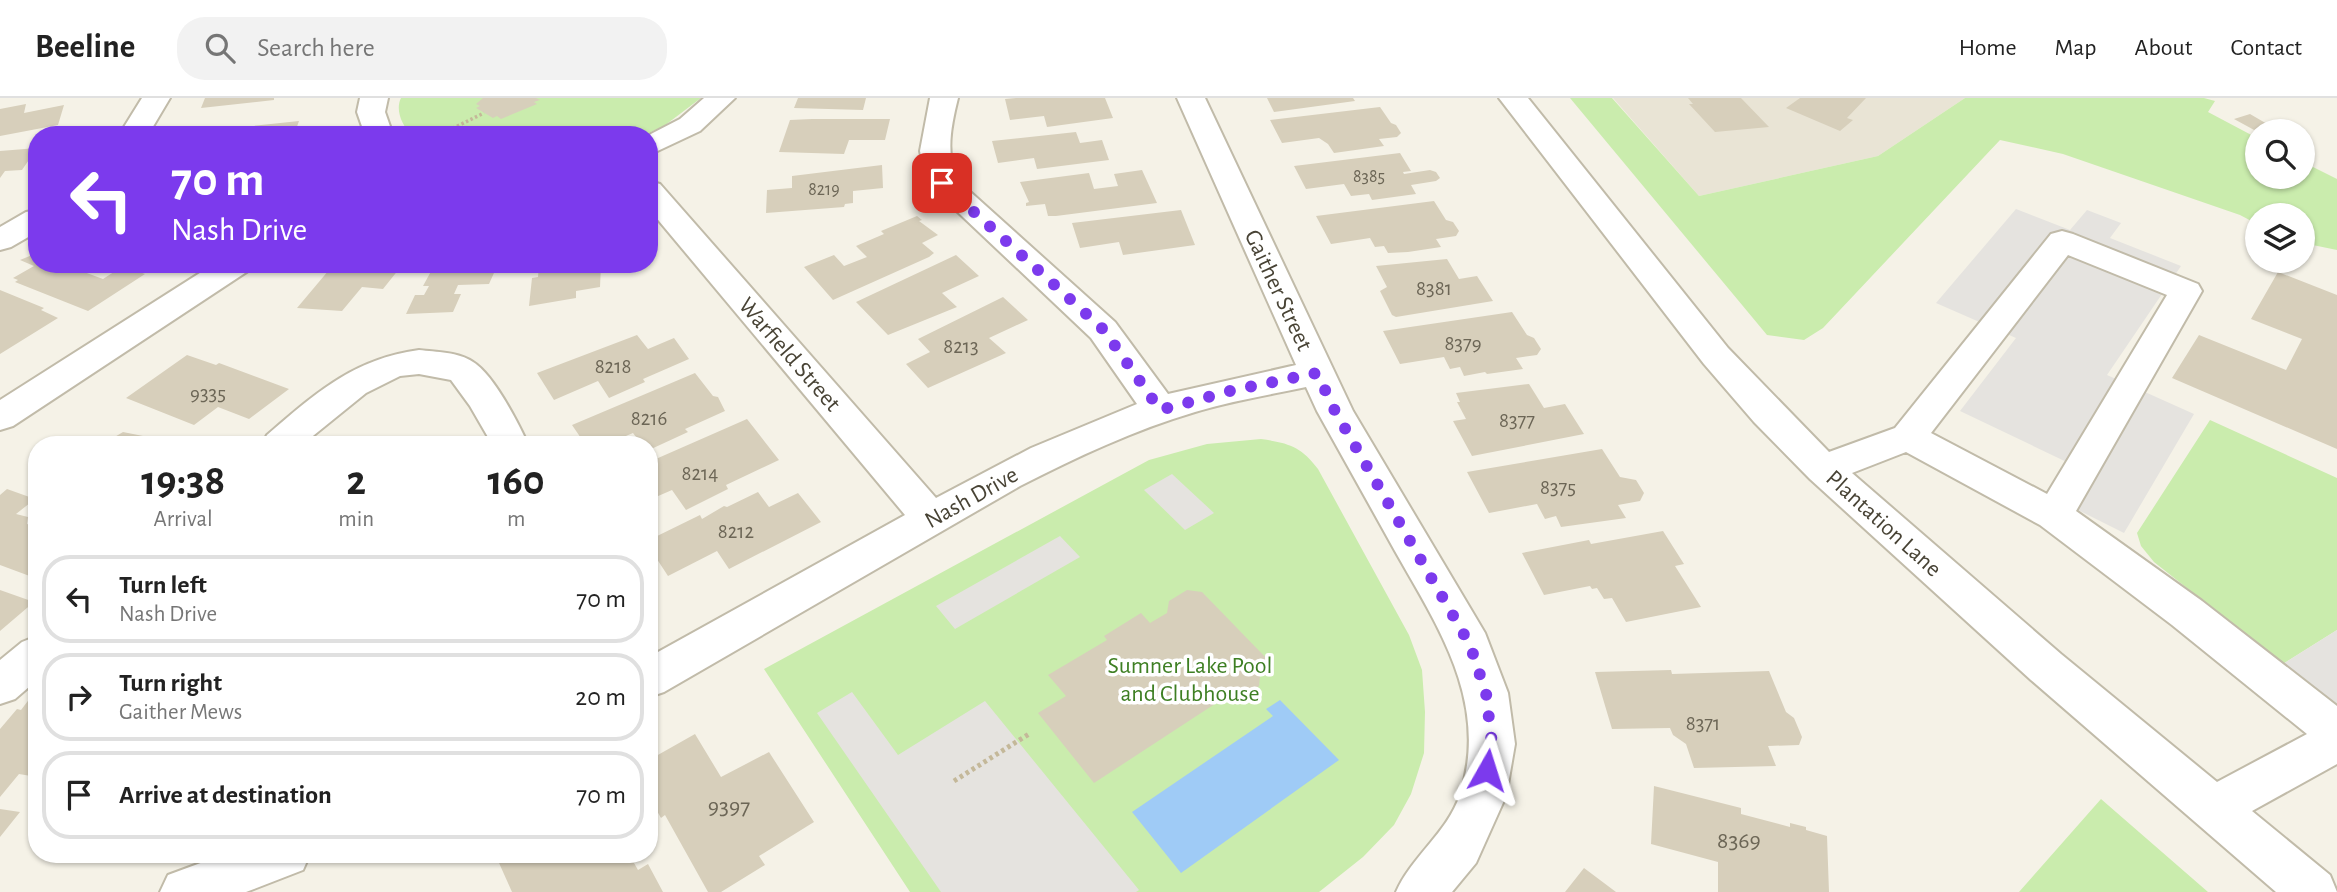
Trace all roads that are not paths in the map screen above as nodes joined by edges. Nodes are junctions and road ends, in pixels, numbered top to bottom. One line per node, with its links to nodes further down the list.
1 (156, 98): 7 (street)
2 (374, 98): 8 (street)
3 (721, 98): 9 (street)
4 (944, 98): 15 (street)
5 (1191, 98): 14 (street, Gaither Street)
6 (1513, 98): 20 (street, Plantation Lane)
7 (139, 126)
8 (376, 126)
9 (658, 141)
10 (658, 200): 22 (street, Warfield Street)
11 (28, 224): 12 (street)
12 (0, 240)
13 (223, 273): 16 (street)
14 (1317, 373): 15 (street, Nash Drive); 31 (street, Gaither Street)
15 (1160, 410): 22 (street, Nash Drive)
16 (0, 417)
17 (289, 436): 18 (street)
18 (505, 436)
19 (1908, 437): 20 (street); 21 (street); 21 (street)
20 (1823, 469): 28 (street, Plantation Lane)
21 (2054, 515): 26 (street)
22 (931, 519): 24 (street, Nash Drive)
23 (28, 662): 25 (street)
24 (658, 672)
25 (0, 686)
26 (2337, 732)
27 (2337, 741): 28 (street)
28 (2214, 808): 32 (street, Plantation Lane)
29 (262, 863): 30 (street)
30 (185, 892)
31 (1421, 892)
32 (2313, 892)

